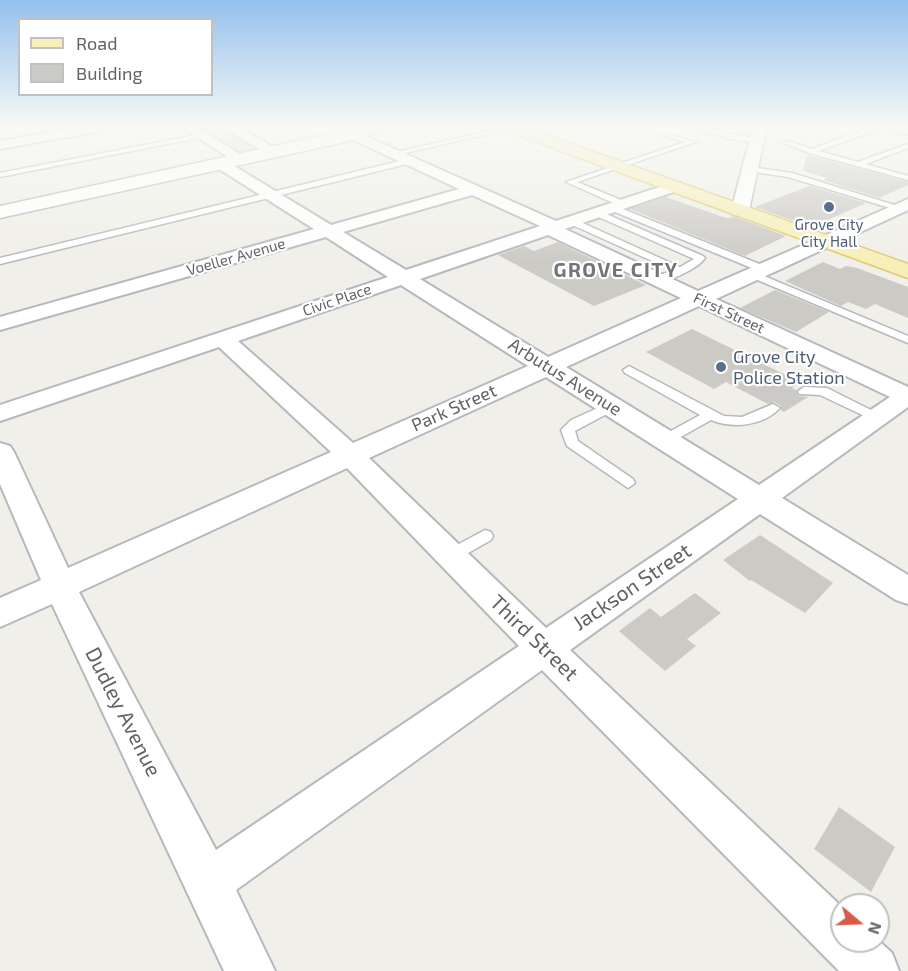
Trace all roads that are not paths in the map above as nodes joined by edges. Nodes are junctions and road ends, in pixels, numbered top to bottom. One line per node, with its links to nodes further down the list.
1 (24, 171): 11 (lane)
2 (187, 171): 19 (street)
3 (233, 171): 15 (street, Arbutus Avenue)
4 (353, 171): 15 (lane)
5 (431, 171): 14 (street, First Street)
6 (605, 171): 17 (lane)
7 (631, 171): 13 (main road)
8 (749, 171): 18 (street)
9 (765, 171): 16 (lane)
10 (885, 171): 12 (lane)
11 (0, 176)
12 (908, 178)
13 (674, 187): 17 (street, Civic Place); 18 (main road)
14 (472, 190): 20 (street, First Street); 21 (street, Voeller Avenue)
15 (270, 194): 21 (street, Arbutus Avenue); 23 (lane)
16 (904, 206): 22 (street, Park Street)
17 (611, 208): 20 (street, Civic Place); 24 (lane); 25 (lane)
18 (740, 211): 22 (main road)
19 (0, 212)
20 (558, 226): 24 (lane); 27 (street, Civic Place); 28 (street, First Street)
21 (328, 230): 27 (street, Arbutus Avenue); 30 (street, Voeller Avenue)
22 (825, 241): 25 (street, Park Street); 26 (main road)
23 (0, 261)
24 (681, 271): 28 (lane)
25 (758, 271): 29 (street, Park Street); 32 (lane)
26 (908, 271)
27 (406, 277): 31 (street, Civic Place); 33 (street, Arbutus Avenue)
28 (658, 280): 29 (street, First Street)
29 (697, 298): 33 (street, Park Street); 36 (street, First Street)
30 (0, 324)
31 (223, 339): 39 (street, Civic Place); 44 (street, Third Street)
32 (908, 340)
33 (547, 365): 37 (street, Arbutus Avenue); 44 (street, Park Street)
34 (629, 370): 40 (lane)
35 (804, 391): 41 (lane)
36 (908, 396): 41 (street, Jackson Street)
37 (611, 406): 42 (street, Arbutus Avenue); 45 (lane)
38 (772, 408): 40 (lane)
39 (0, 413)
40 (710, 415): 42 (lane)
41 (878, 417): 46 (street, Jackson Street)
42 (665, 440): 46 (street, Arbutus Avenue)
43 (0, 452): 49 (street, Dudley Avenue)
44 (350, 455): 48 (street, Third Street); 49 (street, Park Street)
45 (628, 483)
46 (760, 500): 50 (street, Arbutus Avenue); 52 (street, Jackson Street)
47 (485, 536): 48 (lane)
48 (450, 556): 52 (street, Third Street)
49 (60, 586): 51 (street, Park Street); 53 (street, Dudley Avenue)
50 (908, 591)
51 (0, 613)
52 (544, 647): 53 (street, Jackson Street); 54 (street, Third Street)
53 (208, 882): 56 (street, Dudley Avenue)
54 (830, 927)
55 (856, 953): 57 (street, Third Street)
56 (250, 971)
57 (874, 971)

